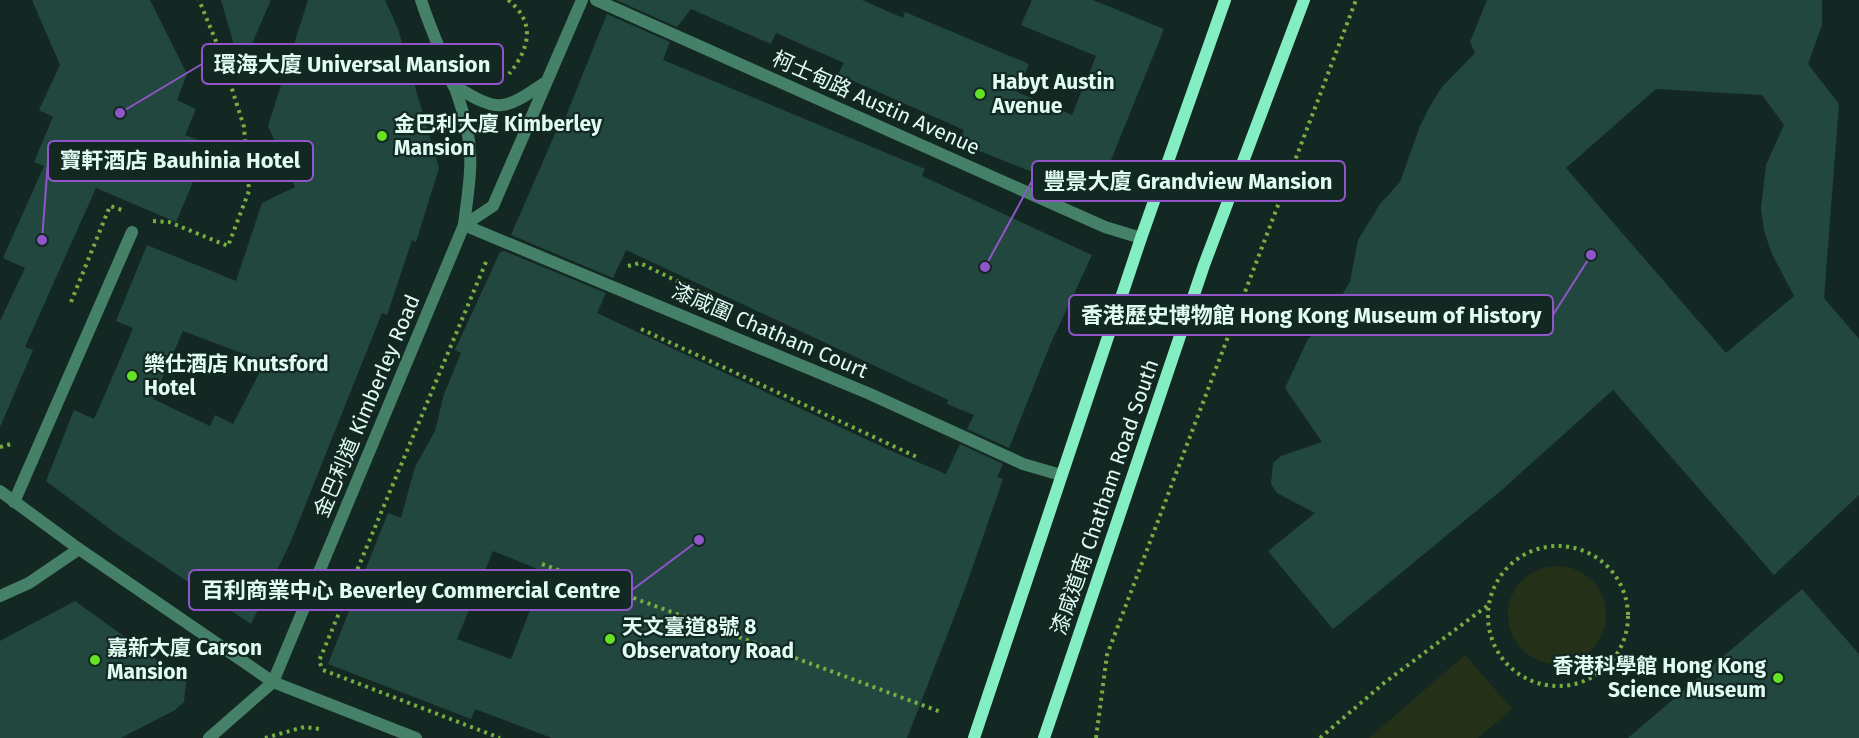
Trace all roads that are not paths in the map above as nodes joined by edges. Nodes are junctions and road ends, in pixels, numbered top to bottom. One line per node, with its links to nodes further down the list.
1 (423, 0): 7 (street)
2 (582, 0): 6 (street)
3 (596, 0): 10 (street, 柯士甸路 Austin Avenue)
4 (1225, 0): 10 (main road)
5 (1304, 0): 20 (main road, 漆咸道南 Chatham Road South)
6 (547, 81): 7 (street); 8 (street)
7 (453, 85): 8 (street)
8 (464, 225): 11 (street, 漆咸圍 Chatham Court); 16 (street, 金巴利道 Kimberley Road)
9 (132, 232): 13 (street)
10 (1141, 238): 11 (main road)
11 (1061, 475): 19 (main road)
12 (0, 491): 13 (street)
13 (14, 502): 14 (street)
14 (79, 549): 15 (street); 16 (street)
15 (0, 596)
16 (273, 682): 17 (street, 金巴利道 Kimberley Road); 18 (street)
17 (209, 738)
18 (416, 738)
19 (974, 738)
20 (1044, 738)

